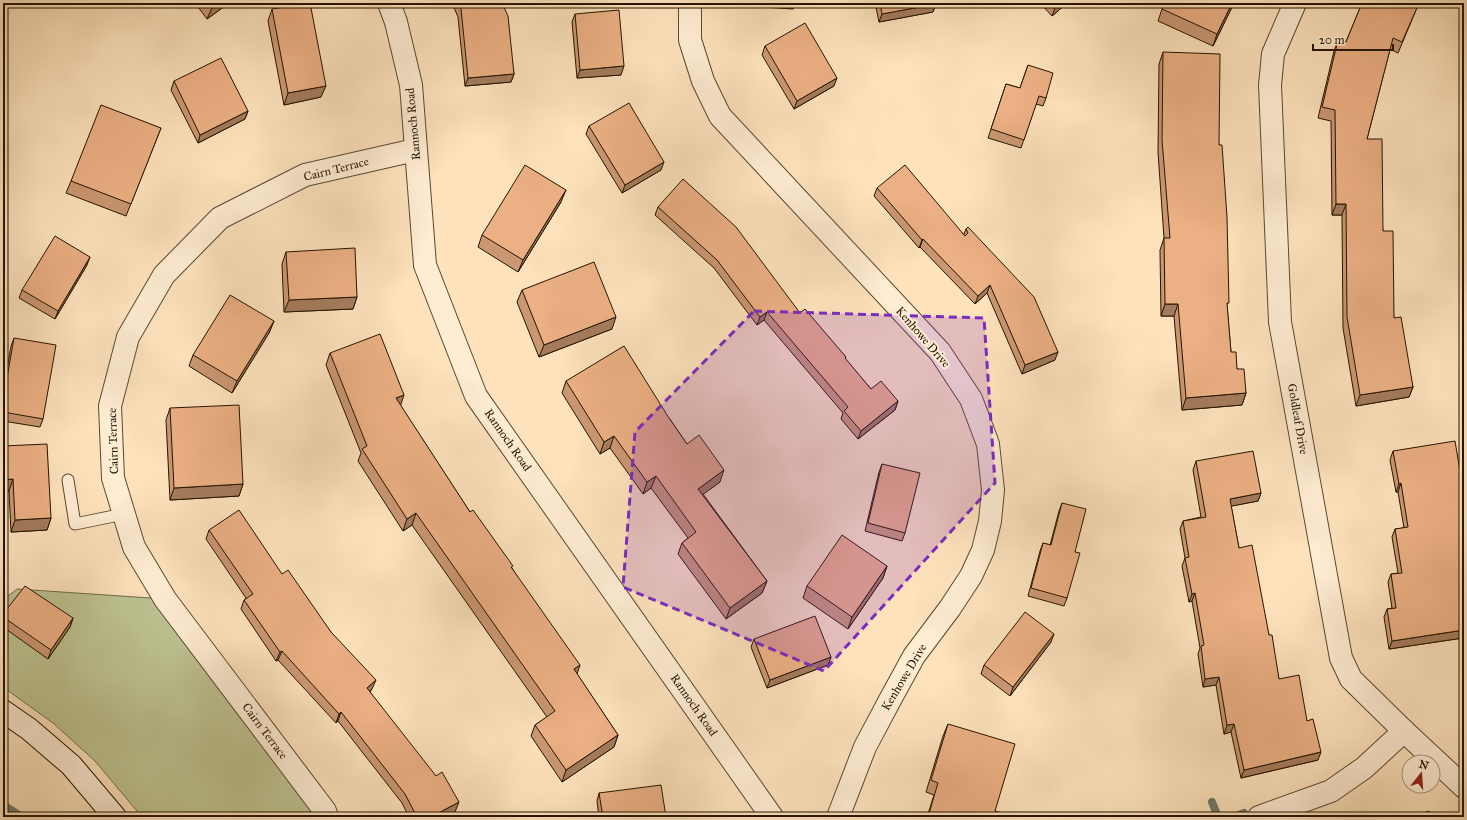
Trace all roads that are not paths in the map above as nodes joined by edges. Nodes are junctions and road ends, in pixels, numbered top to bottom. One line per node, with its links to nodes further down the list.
1 (389, 3): 4 (street, Rannoch Road)
2 (690, 3): 13 (street, Kenhowe Drive)
3 (1296, 3): 8 (street, Goldleaf Drive)
4 (415, 150): 6 (street, Cairn Terrace); 12 (street, Rannoch Road)
5 (68, 480): 6 (lane)
6 (124, 514): 11 (street, Cairn Terrace)
7 (3, 711): 10 (street)
8 (1404, 731): 9 (street, Goldleaf Drive); 14 (street)
9 (1464, 787)
10 (116, 817)
11 (327, 817)
12 (772, 817)
13 (838, 817)
14 (1259, 817)

